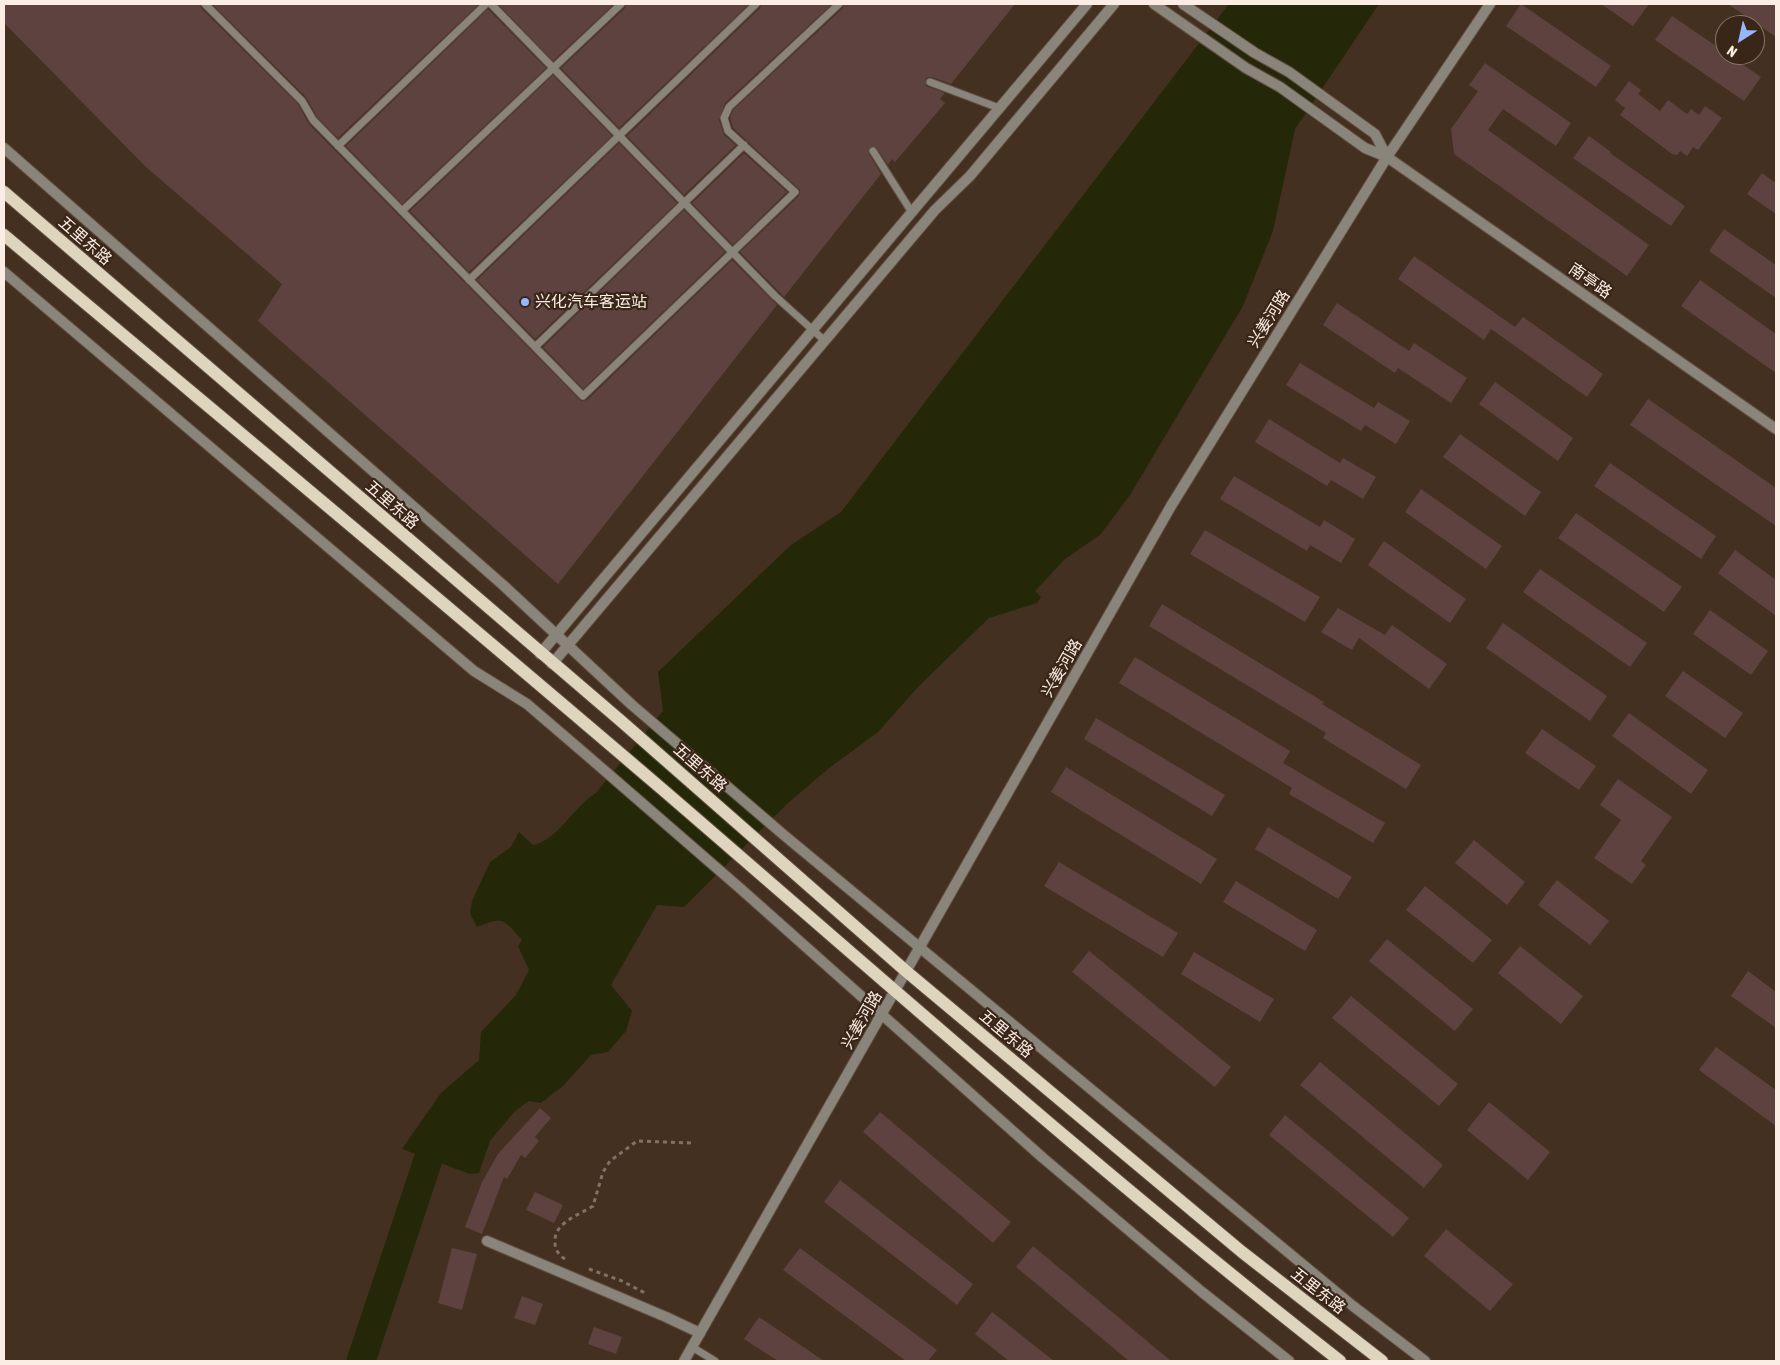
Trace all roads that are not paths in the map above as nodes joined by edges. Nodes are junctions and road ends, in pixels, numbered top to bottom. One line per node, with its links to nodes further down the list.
1 (205, 4): 17 (lane)
2 (486, 4): 17 (lane)
3 (491, 4): 12 (lane)
4 (620, 4): 12 (lane)
5 (756, 4): 15 (lane)
6 (839, 4): 16 (lane)
7 (1087, 4): 14 (street)
8 (1114, 4): 30 (street)
9 (1154, 4): 20 (street, 南亭路)
10 (1183, 4): 20 (street)
11 (1490, 4): 20 (street, 兴姜河路)
12 (555, 68): 15 (lane); 23 (lane)
13 (930, 82): 14 (lane)
14 (999, 108): 24 (street)
15 (620, 135): 22 (lane); 28 (lane)
16 (744, 145): 22 (lane); 26 (lane)
17 (338, 146): 23 (lane)
18 (4, 148): 33 (street)
19 (873, 151): 24 (lane)
20 (1387, 157): 32 (street, 南亭路); 37 (street, 兴姜河路)
21 (4, 192): 35 (main road, 五里东路)
22 (685, 202): 26 (lane); 31 (lane)
23 (402, 211): 28 (lane)
24 (912, 211): 29 (street)
25 (4, 235): 39 (main road)
26 (733, 252): 29 (lane); 31 (lane)
27 (4, 272): 40 (street)
28 (470, 280): 31 (lane)
29 (812, 330): 30 (lane); 33 (street)
30 (825, 342): 34 (street)
31 (535, 347)
32 (1776, 429)
33 (556, 635): 34 (street); 35 (street)
34 (568, 646): 36 (street); 37 (street)
35 (540, 654): 36 (main road, 五里东路)
36 (552, 664): 38 (main road, 五里东路)
37 (920, 948): 38 (street, 兴姜河路); 49 (street)
38 (907, 972): 39 (street, 兴姜河路); 48 (main road, 五里东路)
39 (896, 993): 40 (street, 兴姜河路); 47 (main road)
40 (883, 1015): 42 (street, 兴姜河路); 46 (street)
41 (487, 1241): 42 (street)
42 (700, 1333): 43 (street, 兴姜河路)
43 (692, 1347): 44 (street, 兴姜河路); 45 (lane)
44 (684, 1361)
45 (715, 1361)
46 (1289, 1361)
47 (1340, 1361)
48 (1382, 1361)
49 (1425, 1361)

